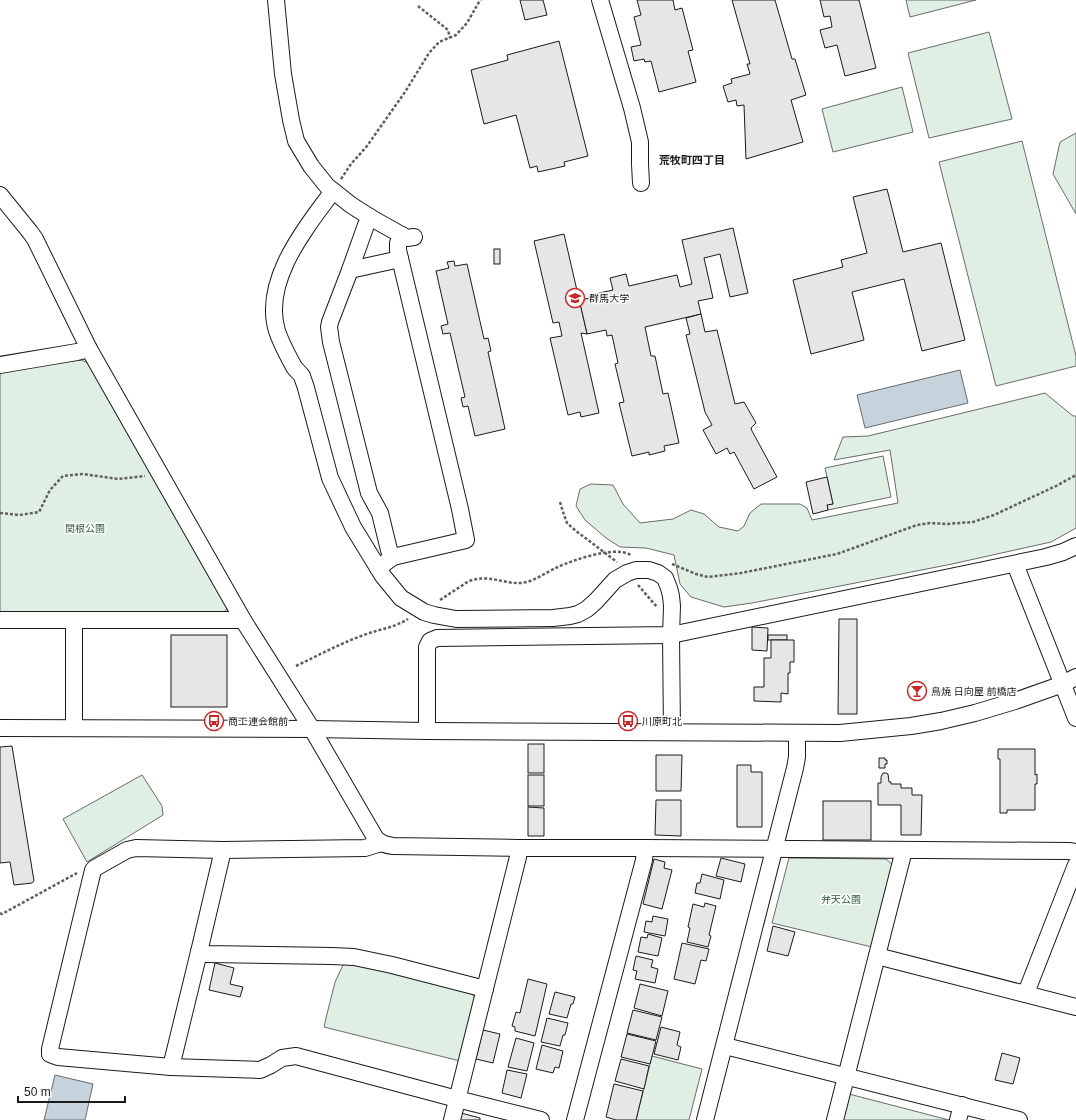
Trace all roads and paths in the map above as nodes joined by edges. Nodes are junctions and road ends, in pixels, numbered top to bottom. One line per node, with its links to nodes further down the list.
1 (276, 0): 7 (street)
2 (482, 0): 5 (path)
3 (600, 0): 6 (street)
4 (418, 6): 5 (path)
5 (450, 38): 7 (path)
6 (641, 183)
7 (333, 191): 9 (street); 24 (street)
8 (0, 195): 12 (street)
9 (370, 217): 10 (street); 11 (street)
10 (400, 259): 11 (street); 20 (street)
11 (350, 270): 20 (street)
12 (89, 349): 13 (street); 14 (street)
13 (0, 365)
14 (160, 474): 17 (path); 29 (street)
15 (1076, 475): 22 (path)
16 (560, 502): 21 (path)
17 (0, 513)
18 (1076, 546): 23 (street)
19 (638, 556): 26 (path)
20 (393, 557): 24 (street)
21 (618, 563)
22 (668, 563)
23 (1015, 564): 30 (street); 32 (street)
24 (378, 568): 26 (street)
25 (638, 585): 30 (path)
26 (422, 611): 30 (street); 31 (path)
27 (0, 620): 28 (street)
28 (74, 620): 29 (street); 35 (street)
29 (243, 620): 36 (street)
30 (671, 631): 37 (street); 38 (street)
31 (296, 666)
32 (1069, 681): 33 (street); 39 (street)
33 (1076, 718)
34 (0, 728): 35 (street)
35 (74, 728): 36 (street)
36 (312, 729): 37 (street); 40 (street)
37 (427, 731): 38 (street)
38 (672, 732): 39 (street)
39 (797, 733): 43 (street)
40 (381, 843): 41 (street); 44 (street)
41 (518, 848): 42 (street); 52 (street)
42 (645, 848): 43 (street); 62 (street)
43 (774, 849): 45 (street); 55 (street)
44 (223, 850): 48 (street); 50 (street)
45 (904, 850): 46 (street); 51 (street)
46 (1076, 852)
47 (1076, 865): 53 (street)
48 (93, 870): 49 (path); 56 (street)
49 (0, 913)
50 (199, 952): 52 (street); 56 (street)
51 (878, 956): 53 (street); 57 (street)
52 (485, 989): 58 (street)
53 (1026, 993): 54 (street)
54 (1076, 1007)
55 (725, 1046): 57 (street); 63 (street)
56 (171, 1067): 58 (street)
57 (846, 1077): 59 (street); 64 (street)
58 (457, 1099): 60 (street); 61 (street)
59 (960, 1113): 65 (street)
60 (452, 1120)
61 (541, 1120)
62 (575, 1120)
63 (705, 1120)
64 (835, 1120)
65 (1019, 1120)

